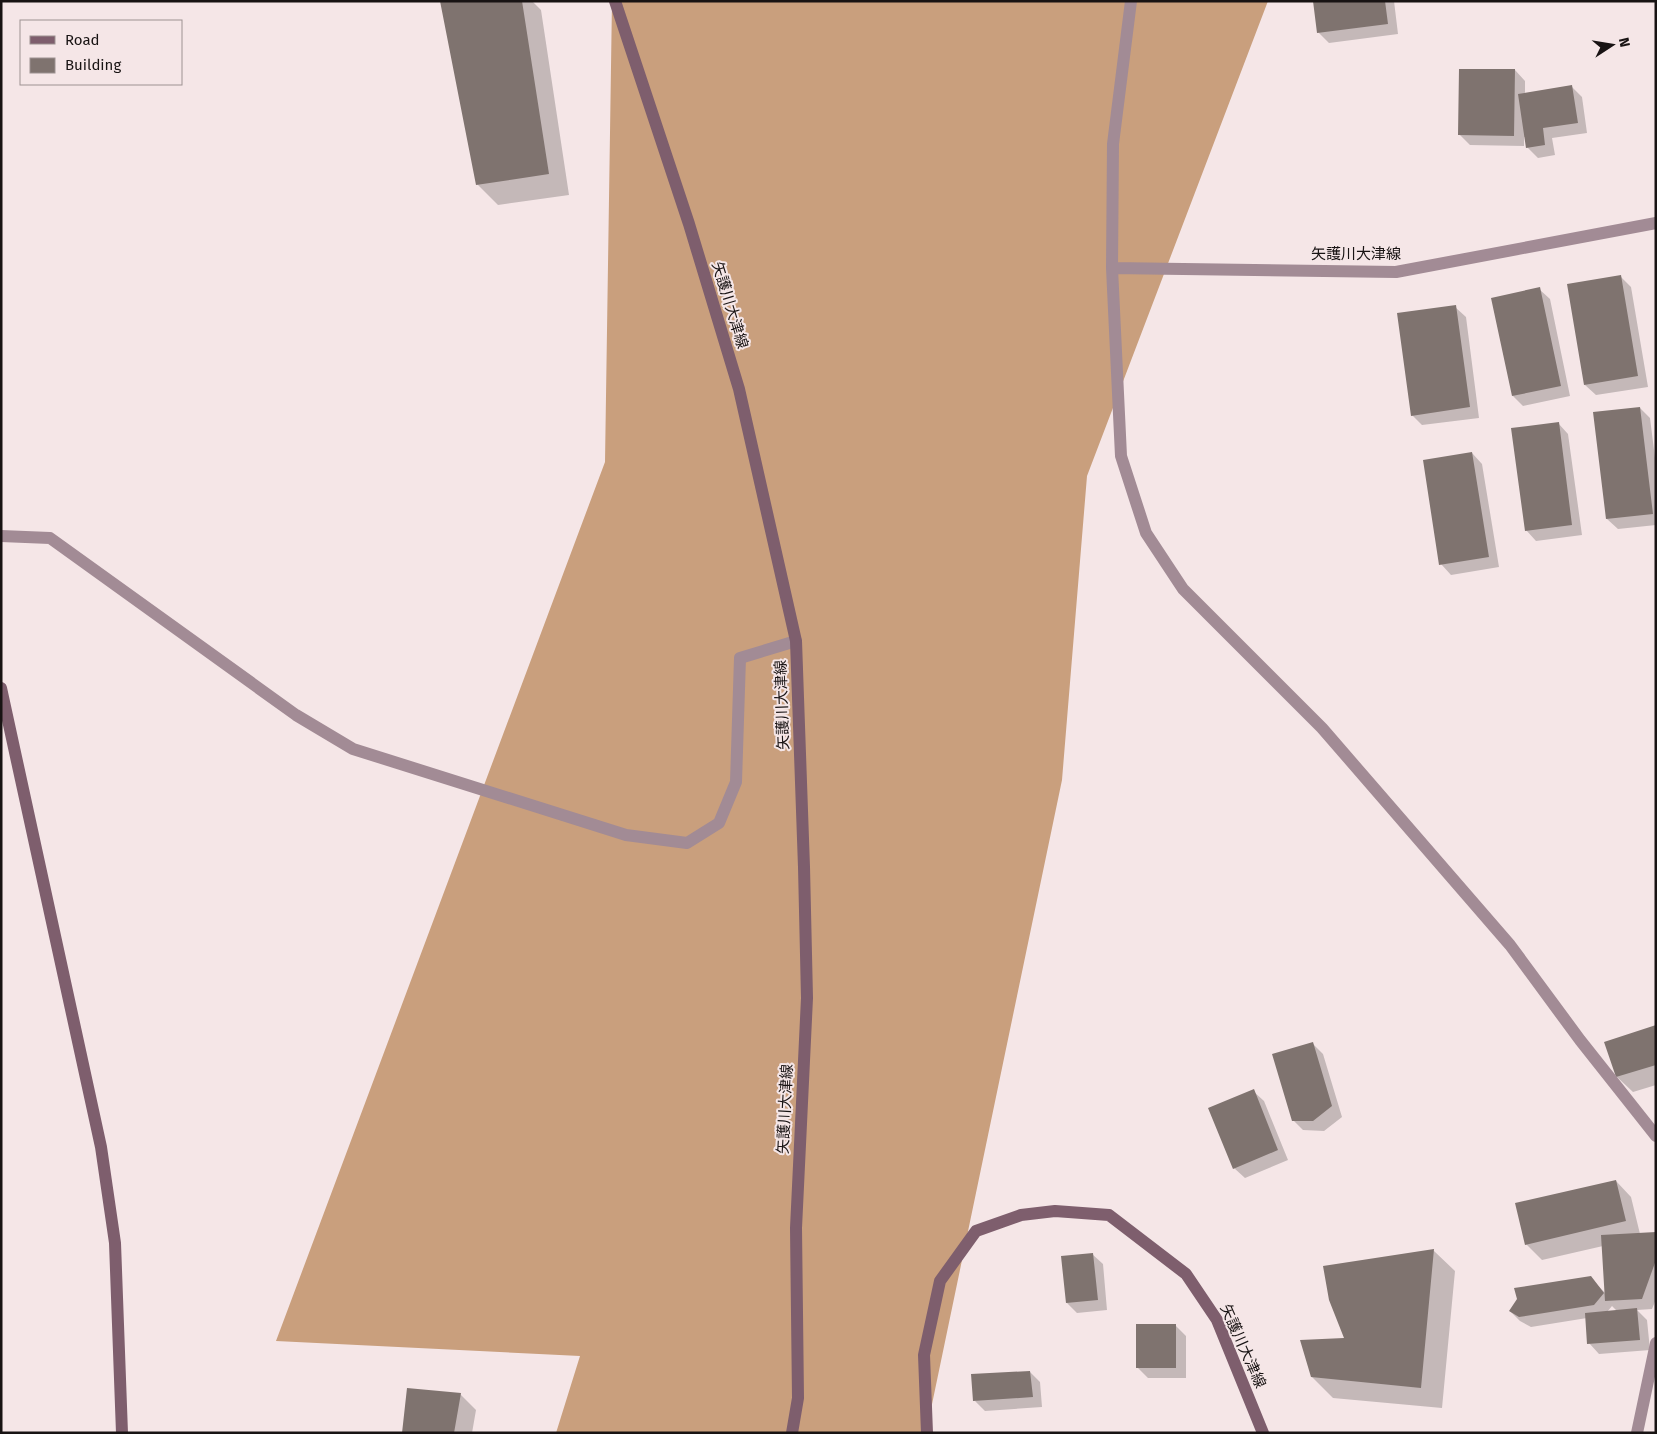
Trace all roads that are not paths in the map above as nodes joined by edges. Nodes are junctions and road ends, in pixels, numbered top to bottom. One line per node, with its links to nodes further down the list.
1 (615, 1): 6 (main road, 矢護川大津線)
2 (1131, 1): 4 (street)
3 (1656, 223): 4 (street, 矢護川大津線)
4 (1112, 268): 8 (street)
5 (1, 536): 6 (street)
6 (796, 641): 11 (main road, 矢護川大津線)
7 (1, 688): 10 (main road)
8 (1656, 1136)
9 (1656, 1343): 14 (street)
10 (122, 1433)
11 (792, 1433)
12 (927, 1433): 13 (main road, 矢護川大津線)
13 (1263, 1433)
14 (1636, 1433)

